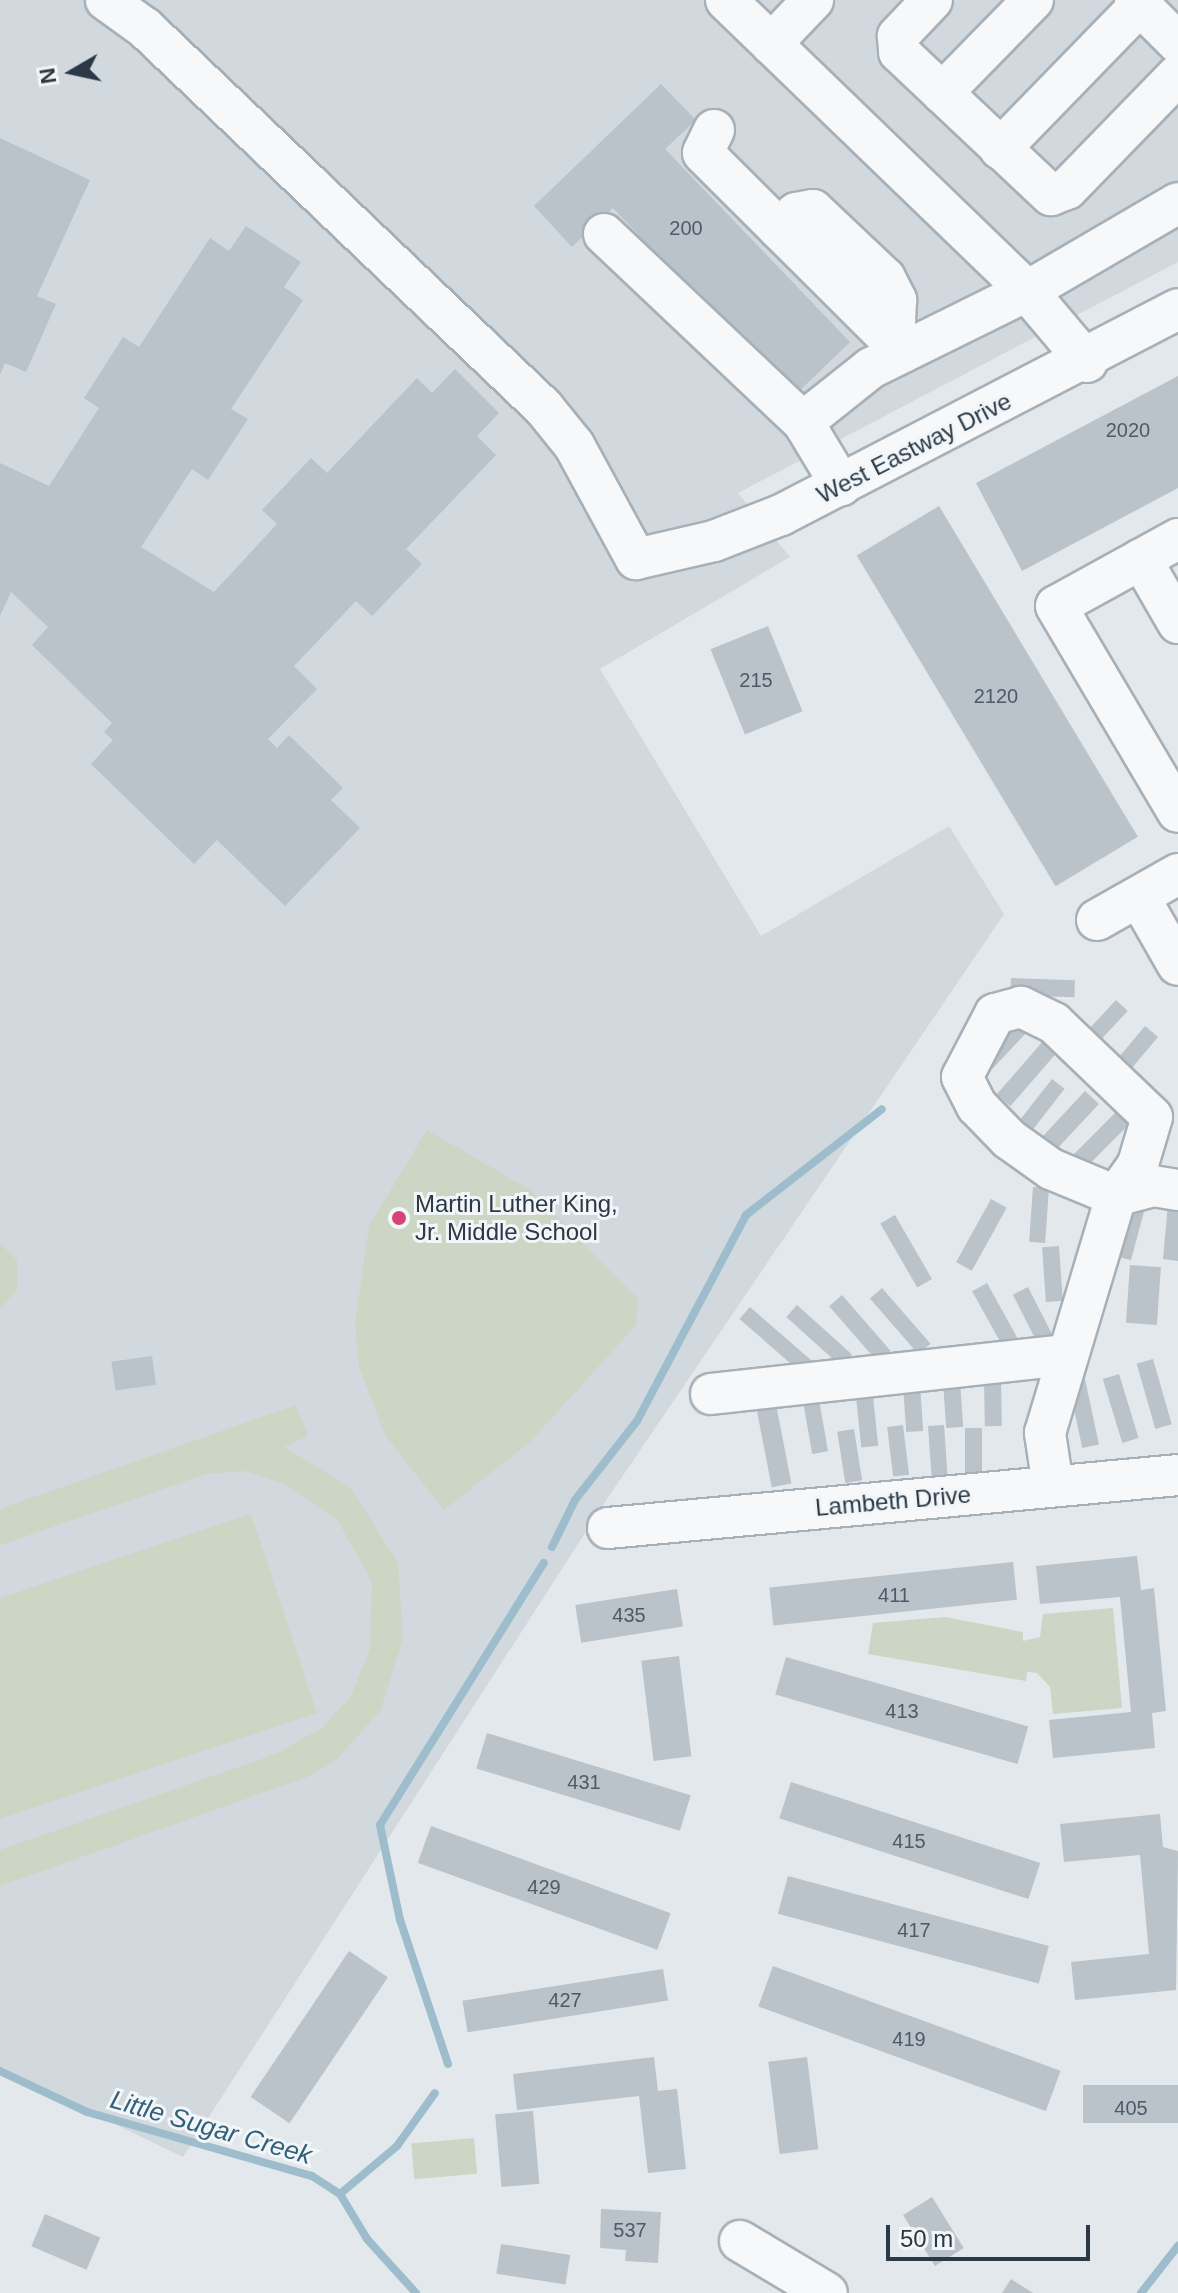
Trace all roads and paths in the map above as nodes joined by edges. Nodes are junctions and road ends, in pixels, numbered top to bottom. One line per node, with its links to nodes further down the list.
1 (106, 0): 20 (street, West Eastway Drive)
2 (726, 0): 8 (street)
3 (813, 0): 8 (street)
4 (932, 0): 10 (street)
5 (1033, 0): 10 (street)
6 (1138, 3): 7 (street); 12 (street)
7 (1178, 43)
8 (771, 44): 15 (street)
9 (1178, 75): 12 (street)
10 (942, 93): 12 (street)
11 (714, 130): 17 (street)
12 (1000, 149)
13 (1178, 203): 15 (street)
14 (604, 234): 19 (street)
15 (1027, 291): 17 (street); 18 (street)
16 (1178, 309): 18 (street, West Eastway Drive)
17 (898, 348): 19 (street)
18 (1087, 362): 20 (street, West Eastway Drive)
19 (803, 422): 20 (street)
20 (841, 485)
21 (1178, 539): 22 (street)
22 (1141, 559): 23 (street); 24 (street)
23 (1178, 623)
24 (1178, 812)
25 (1178, 874): 26 (street)
26 (1139, 897): 27 (street); 28 (street)
27 (1097, 920)
28 (1178, 965)
29 (1178, 1190): 30 (street)
30 (1116, 1196): 30 (street); 31 (street)
31 (1067, 1355): 32 (street); 34 (street)
32 (711, 1394)
33 (1178, 1475): 34 (street, Lambeth Drive)
34 (1053, 1486): 35 (street, Lambeth Drive)
35 (608, 1528)
36 (740, 2241): 37 (street)
37 (827, 2293)

